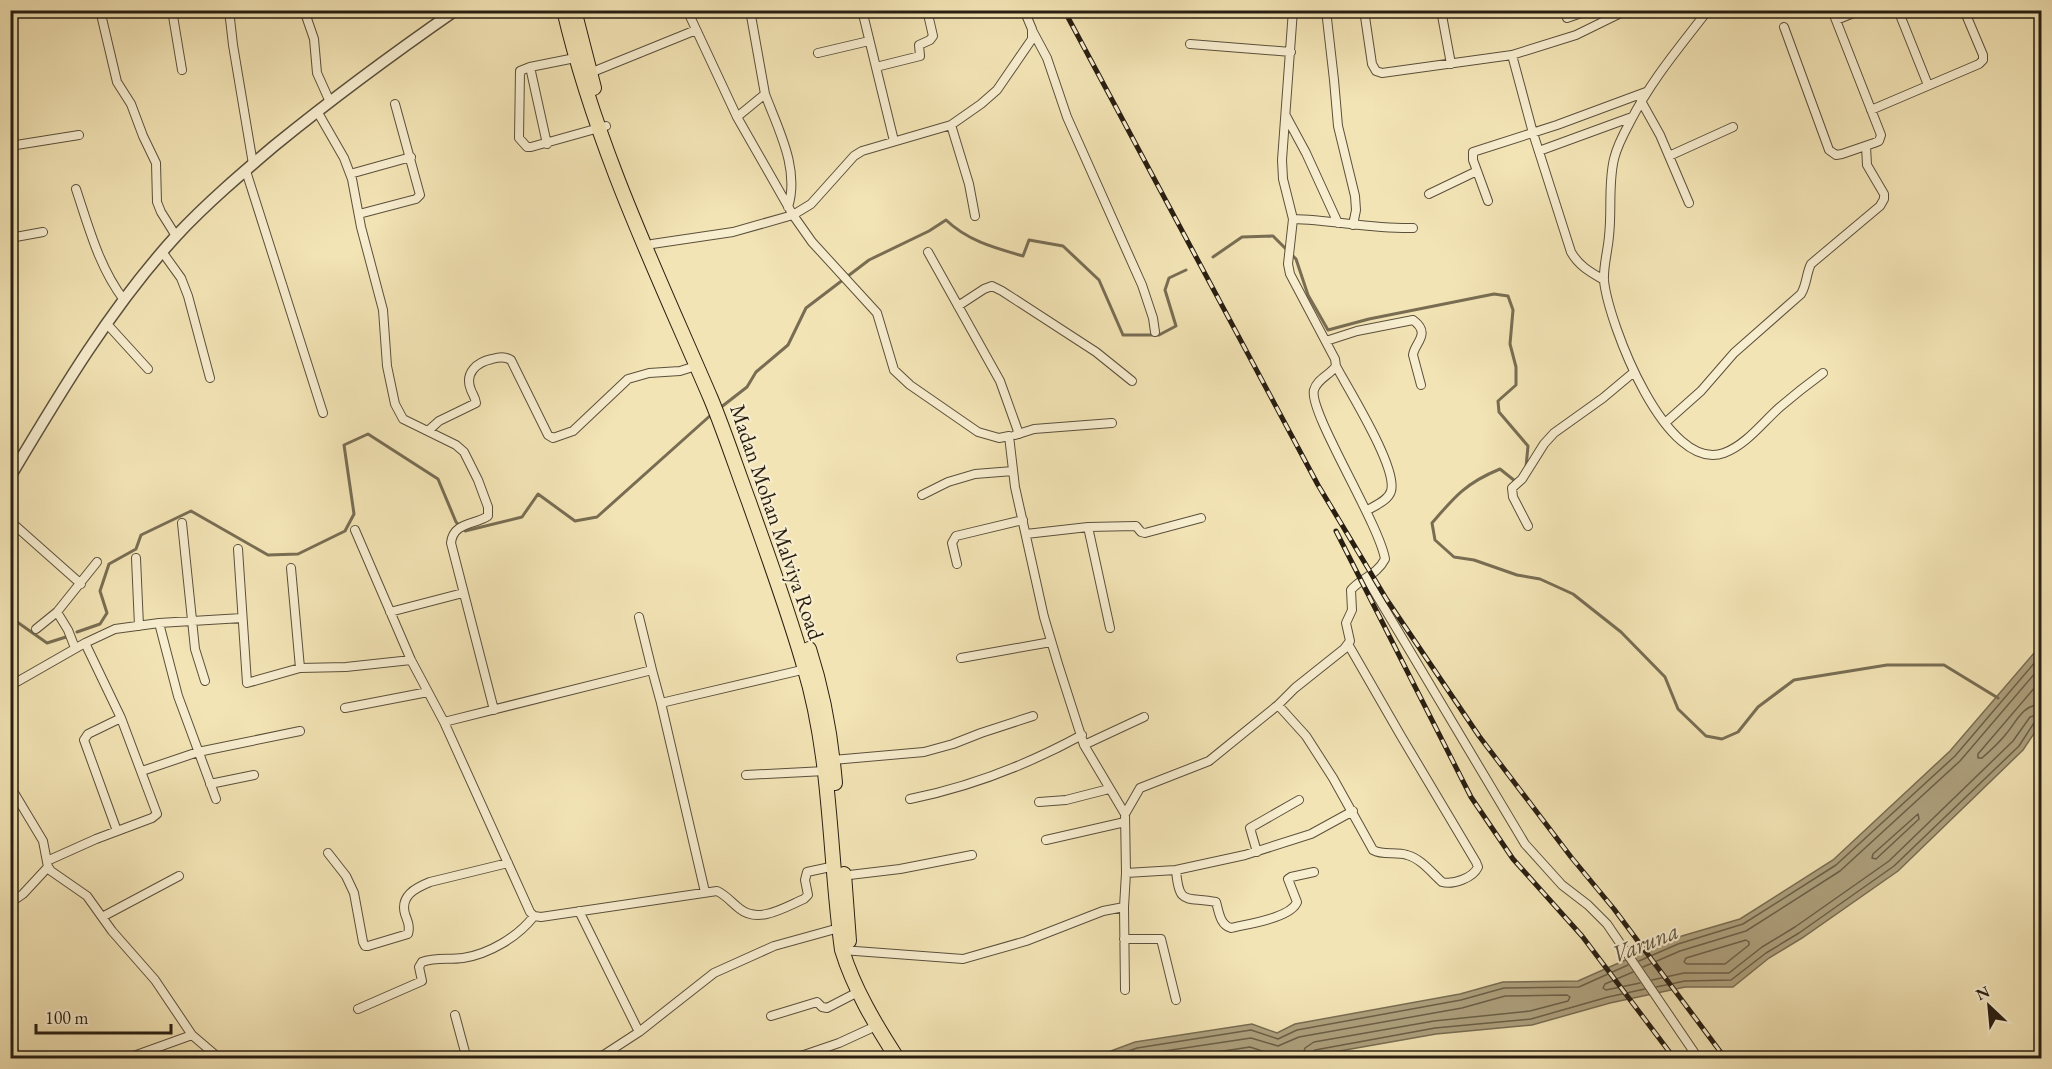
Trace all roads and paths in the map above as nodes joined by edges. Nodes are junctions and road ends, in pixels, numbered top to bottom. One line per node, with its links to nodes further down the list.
1 (100, 10): 79 (street)
2 (172, 10): 39 (street)
3 (229, 10): 64 (street)
4 (304, 10): 45 (street)
5 (456, 10): 45 (street)
6 (564, 10): 35 (highway, Madan Mohan Malviya Road)
7 (574, 10): 40 (highway, Madan Mohan Malviya Road)
8 (687, 10): 29 (street)
9 (862, 10): 30 (street)
10 (927, 10): 38 (street)
11 (1024, 10): 28 (street)
12 (1293, 10): 32 (street)
13 (1326, 10): 76 (street)
14 (1364, 10): 36 (street)
15 (1441, 10): 36 (street)
16 (1590, 10): 25 (street)
17 (1627, 10): 34 (street)
18 (1708, 10): 42 (street)
19 (1832, 10): 26 (street)
20 (1861, 10): 26 (street)
21 (1898, 10): 41 (street)
22 (1964, 10): 41 (street)
23 (786, 11): 24 (street)
24 (750, 12): 43 (street)
25 (1567, 18)
26 (1836, 20): 47 (street)
27 (1784, 27): 60 (street)
28 (1032, 29): 52 (street); 88 (street)
29 (696, 30): 40 (street); 50 (street)
30 (869, 41): 33 (street); 38 (street)
31 (1190, 44): 32 (street)
32 (1291, 52): 49 (street)
33 (818, 53)
34 (1512, 55): 36 (street); 55 (street)
35 (575, 58): 37 (street); 54 (highway, Madan Mohan Malviya Road)
36 (1451, 64)
37 (530, 67): 58 (street); 58 (street)
38 (876, 67): 57 (street)
39 (182, 70)
40 (590, 73): 54 (highway, Madan Mohan Malviya Road)
41 (1928, 86): 47 (street)
42 (1646, 92): 44 (street); 55 (street)
43 (765, 94): 50 (street); 71 (street)
44 (1641, 101): 51 (street); 62 (street)
45 (330, 102): 48 (street)
46 (395, 104): 63 (street)
47 (1870, 110): 60 (street)
48 (317, 111): 64 (street); 66 (street)
49 (1285, 116): 74 (street); 75 (street)
50 (737, 117): 71 (street)
51 (1632, 117): 61 (street); 84 (street)
52 (951, 125): 57 (street); 73 (street)
53 (1733, 127): 62 (street)
54 (602, 128): 58 (street); 81 (highway, Madan Mohan Malviya Road); 90 (highway, Madan Mohan Malviya Road)
55 (1533, 133): 61 (street); 65 (street)
56 (79, 135): 59 (street)
57 (894, 141): 71 (street)
58 (547, 144)
59 (10, 146)
60 (1866, 146): 101 (street)
61 (1539, 151): 84 (street)
62 (1669, 156): 70 (street)
63 (411, 157): 66 (street); 72 (street)
64 (250, 167): 79 (street); 99 (street)
65 (1477, 171): 68 (street); 69 (street)
66 (350, 174): 72 (street)
67 (76, 189): 85 (street)
68 (1429, 194)
69 (1488, 201)
70 (1689, 203)
71 (790, 211): 81 (street); 105 (street)
72 (359, 214): 102 (street)
73 (975, 216)
74 (1293, 219): 75 (street); 89 (street)
75 (1338, 223): 76 (street)
76 (1353, 225): 77 (street)
77 (1413, 228)
78 (43, 232): 80 (street)
79 (176, 236): 83 (street)
80 (10, 238)
81 (652, 244): 98 (highway, Madan Mohan Malviya Road)
82 (928, 252): 86 (street)
83 (163, 253): 85 (street); 95 (street)
84 (1604, 280): 93 (street)
85 (124, 300): 87 (street)
86 (958, 306): 96 (street); 104 (street)
87 (107, 324): 92 (street); 107 (street)
88 (1155, 332)
89 (1326, 341): 91 (street); 97 (street)
90 (696, 366): 98 (highway, Madan Mohan Malviya Road); 102 (street)
91 (1336, 366): 109 (street); 109 (street)
92 (148, 369)
93 (1634, 372): 101 (street); 114 (street)
94 (1823, 374): 101 (street)
95 (210, 378)
96 (1132, 381)
97 (1421, 385)
98 (714, 400): 103 (highway, Madan Mohan Malviya Road)
99 (323, 413)
100 (1112, 423): 104 (street)
101 (1665, 423)
102 (429, 430): 125 (street)
103 (726, 430): 142 (highway, Madan Mohan Malviya Road); 159 (highway, Madan Mohan Malviya Road)
104 (1019, 434): 105 (street)
105 (1009, 436): 106 (street)
106 (1013, 471): 108 (street); 111 (street)
107 (10, 477)
108 (922, 495)
109 (1366, 511): 123 (street)
110 (1201, 518): 115 (street)
111 (1023, 520): 117 (street); 121 (street)
112 (10, 521): 124 (street)
113 (182, 523): 130 (street)
114 (1528, 526)
115 (1088, 527): 117 (street); 133 (street)
116 (355, 530): 127 (street)
117 (1026, 534): 135 (street)
118 (238, 549): 129 (street)
119 (136, 558): 132 (street)
120 (97, 562): 124 (street)
121 (957, 564)
122 (291, 568): 141 (street)
123 (1367, 579): 137 (street); 213 (street)
124 (81, 584): 126 (street)
125 (463, 593): 127 (street); 150 (street)
126 (57, 612): 134 (street); 138 (street)
127 (390, 612): 140 (street)
128 (639, 617): 143 (street)
129 (242, 618): 130 (street); 141 (street)
130 (192, 622): 131 (street); 144 (street)
131 (159, 623): 132 (street); 158 (street)
132 (139, 626): 136 (street)
133 (1110, 628)
134 (36, 629)
135 (1051, 642): 139 (street); 156 (street)
136 (85, 643): 138 (street); 153 (street)
137 (1348, 644): 148 (street); 170 (street)
138 (75, 648): 145 (street)
139 (961, 658)
140 (411, 660): 141 (street); 146 (street)
141 (300, 668)
142 (806, 669): 147 (street); 159 (highway, Madan Mohan Malviya Road)
143 (652, 670): 147 (street); 150 (street)
144 (205, 681)
145 (12, 682)
146 (428, 693): 149 (street); 154 (street)
147 (661, 703): 184 (street)
148 (1278, 705): 170 (street); 171 (street)
149 (345, 708)
150 (494, 710): 154 (street)
151 (1033, 716): 159 (street)
152 (1144, 717): 157 (street)
153 (121, 718): 160 (street); 172 (street)
154 (444, 722): 177 (street)
155 (300, 731): 158 (street)
156 (1082, 735): 157 (street); 167 (street)
157 (1084, 745): 165 (street)
158 (198, 752): 160 (street); 163 (street)
159 (829, 765): 161 (street); 181 (highway, Madan Mohan Malviya Road)
160 (142, 771): 172 (street)
161 (746, 774)
162 (254, 775): 163 (street)
163 (210, 784): 166 (street)
164 (10, 786): 178 (street)
165 (1109, 789): 169 (street); 171 (street)
166 (216, 799)
167 (909, 799)
168 (1299, 800): 174 (street)
169 (1039, 802)
170 (1353, 811): 174 (street)
171 (1125, 818): 173 (street); 182 (street)
172 (117, 831): 178 (street)
173 (1046, 840)
174 (1257, 852): 179 (street)
175 (328, 853): 177 (street)
176 (972, 855): 181 (street)
177 (508, 863): 188 (street)
178 (48, 864): 185 (street); 189 (street)
179 (1176, 870): 180 (street); 182 (street)
180 (1314, 872)
181 (838, 873): 184 (street); 190 (highway, Madan Mohan Malviya Road); 192 (highway, Madan Mohan Malviya Road)
182 (1126, 873): 186 (street)
183 (179, 876): 189 (street)
184 (705, 892): 187 (street)
185 (10, 903)
186 (1124, 907): 191 (street); 192 (street)
187 (579, 911): 188 (street); 200 (street)
188 (534, 916): 196 (street)
189 (102, 917): 201 (street)
190 (839, 928): 192 (highway, Madan Mohan Malviya Road); 200 (street)
191 (1124, 939): 193 (street); 195 (street)
192 (846, 951): 194 (highway, Madan Mohan Malviya Road); 212 (highway, Madan Mohan Malviya Road)
193 (1125, 990)
194 (858, 992): 198 (street); 199 (highway, Madan Mohan Malviya Road)
195 (1176, 1000)
196 (358, 1009)
197 (455, 1015): 207 (street)
198 (771, 1016)
199 (876, 1026): 203 (street); 211 (highway, Madan Mohan Malviya Road)
200 (639, 1032): 208 (street)
201 (192, 1035): 205 (street); 206 (street)
202 (10, 1043): 204 (street)
203 (827, 1048): 209 (street); 210 (street)
204 (17, 1059)
205 (128, 1059)
206 (219, 1059)
207 (464, 1059)
208 (599, 1059)
209 (795, 1059)
210 (829, 1059)
211 (897, 1059)
212 (905, 1059)
213 (1698, 1059)

